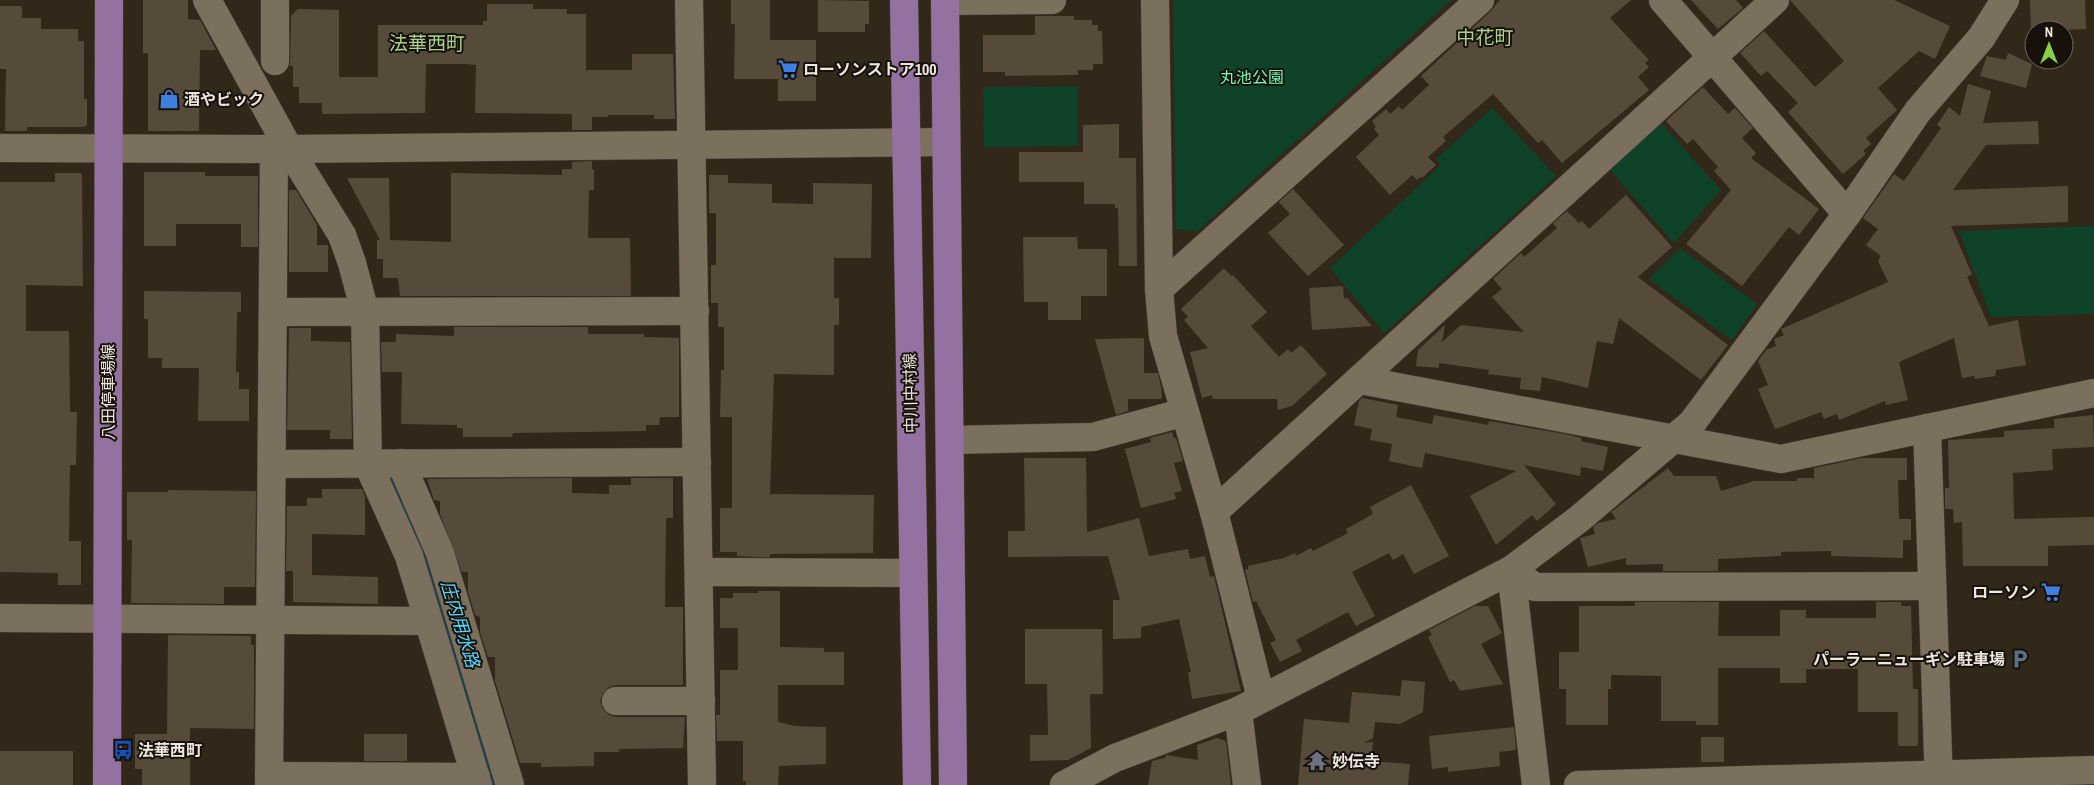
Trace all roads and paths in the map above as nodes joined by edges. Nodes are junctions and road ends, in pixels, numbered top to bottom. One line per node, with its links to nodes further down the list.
1 (109, 0): 19 (main road, 八田停車場線)
2 (207, 0): 20 (street)
3 (275, 0): 14 (street)
4 (689, 0): 17 (street)
5 (904, 0): 16 (main road, 中川中村線)
6 (1052, 0): 12 (street)
7 (1155, 0): 22 (street)
8 (1480, 0): 22 (street)
9 (1663, 0): 13 (street)
10 (1775, 0): 13 (street)
11 (2005, 0): 21 (street)
12 (945, 1): 15 (main road)
13 (1712, 57): 21 (street); 26 (street)
14 (275, 61)
15 (946, 142): 16 (street); 31 (main road)
16 (906, 143): 17 (street); 39 (main road, 中川中村線)
17 (692, 145): 20 (street); 23 (street)
18 (0, 148): 19 (street)
19 (109, 148): 20 (street); 42 (main road, 八田停車場線)
20 (281, 149): 24 (street); 25 (street)
21 (1847, 214): 30 (street)
22 (1159, 289): 28 (street)
23 (695, 311): 25 (street); 32 (street)
24 (273, 312): 25 (street); 34 (street)
25 (365, 312): 35 (street)
26 (1360, 380): 30 (street); 36 (street)
27 (2094, 393): 29 (street)
28 (1184, 412): 31 (street); 36 (street)
29 (1927, 428): 30 (street); 40 (street)
30 (1674, 439): 37 (street)
31 (950, 440): 56 (main road)
32 (697, 462): 33 (street); 38 (street)
33 (401, 463): 35 (street); 53 (street)
34 (272, 464): 35 (street); 43 (street)
35 (368, 464): 44 (street)
36 (1214, 512): 47 (street)
37 (1511, 570): 40 (street); 47 (street); 59 (street)
38 (699, 572): 39 (street); 46 (street)
39 (913, 573): 55 (main road, 中川中村線)
40 (1932, 586): 50 (street)
41 (0, 618): 42 (street)
42 (107, 618): 43 (street); 52 (main road, 八田停車場線)
43 (271, 620): 44 (street); 49 (street)
44 (428, 622): 51 (street)
45 (616, 701): 46 (street)
46 (701, 701): 54 (street)
47 (1250, 704): 57 (street); 58 (street)
48 (2094, 770): 50 (street)
49 (269, 780): 51 (street)
50 (1939, 780): 60 (street)
51 (477, 781)
52 (106, 785)
53 (510, 785)
54 (702, 785)
55 (917, 785)
56 (953, 785)
57 (1064, 785)
58 (1247, 785)
59 (1536, 785)
60 (1578, 785)

